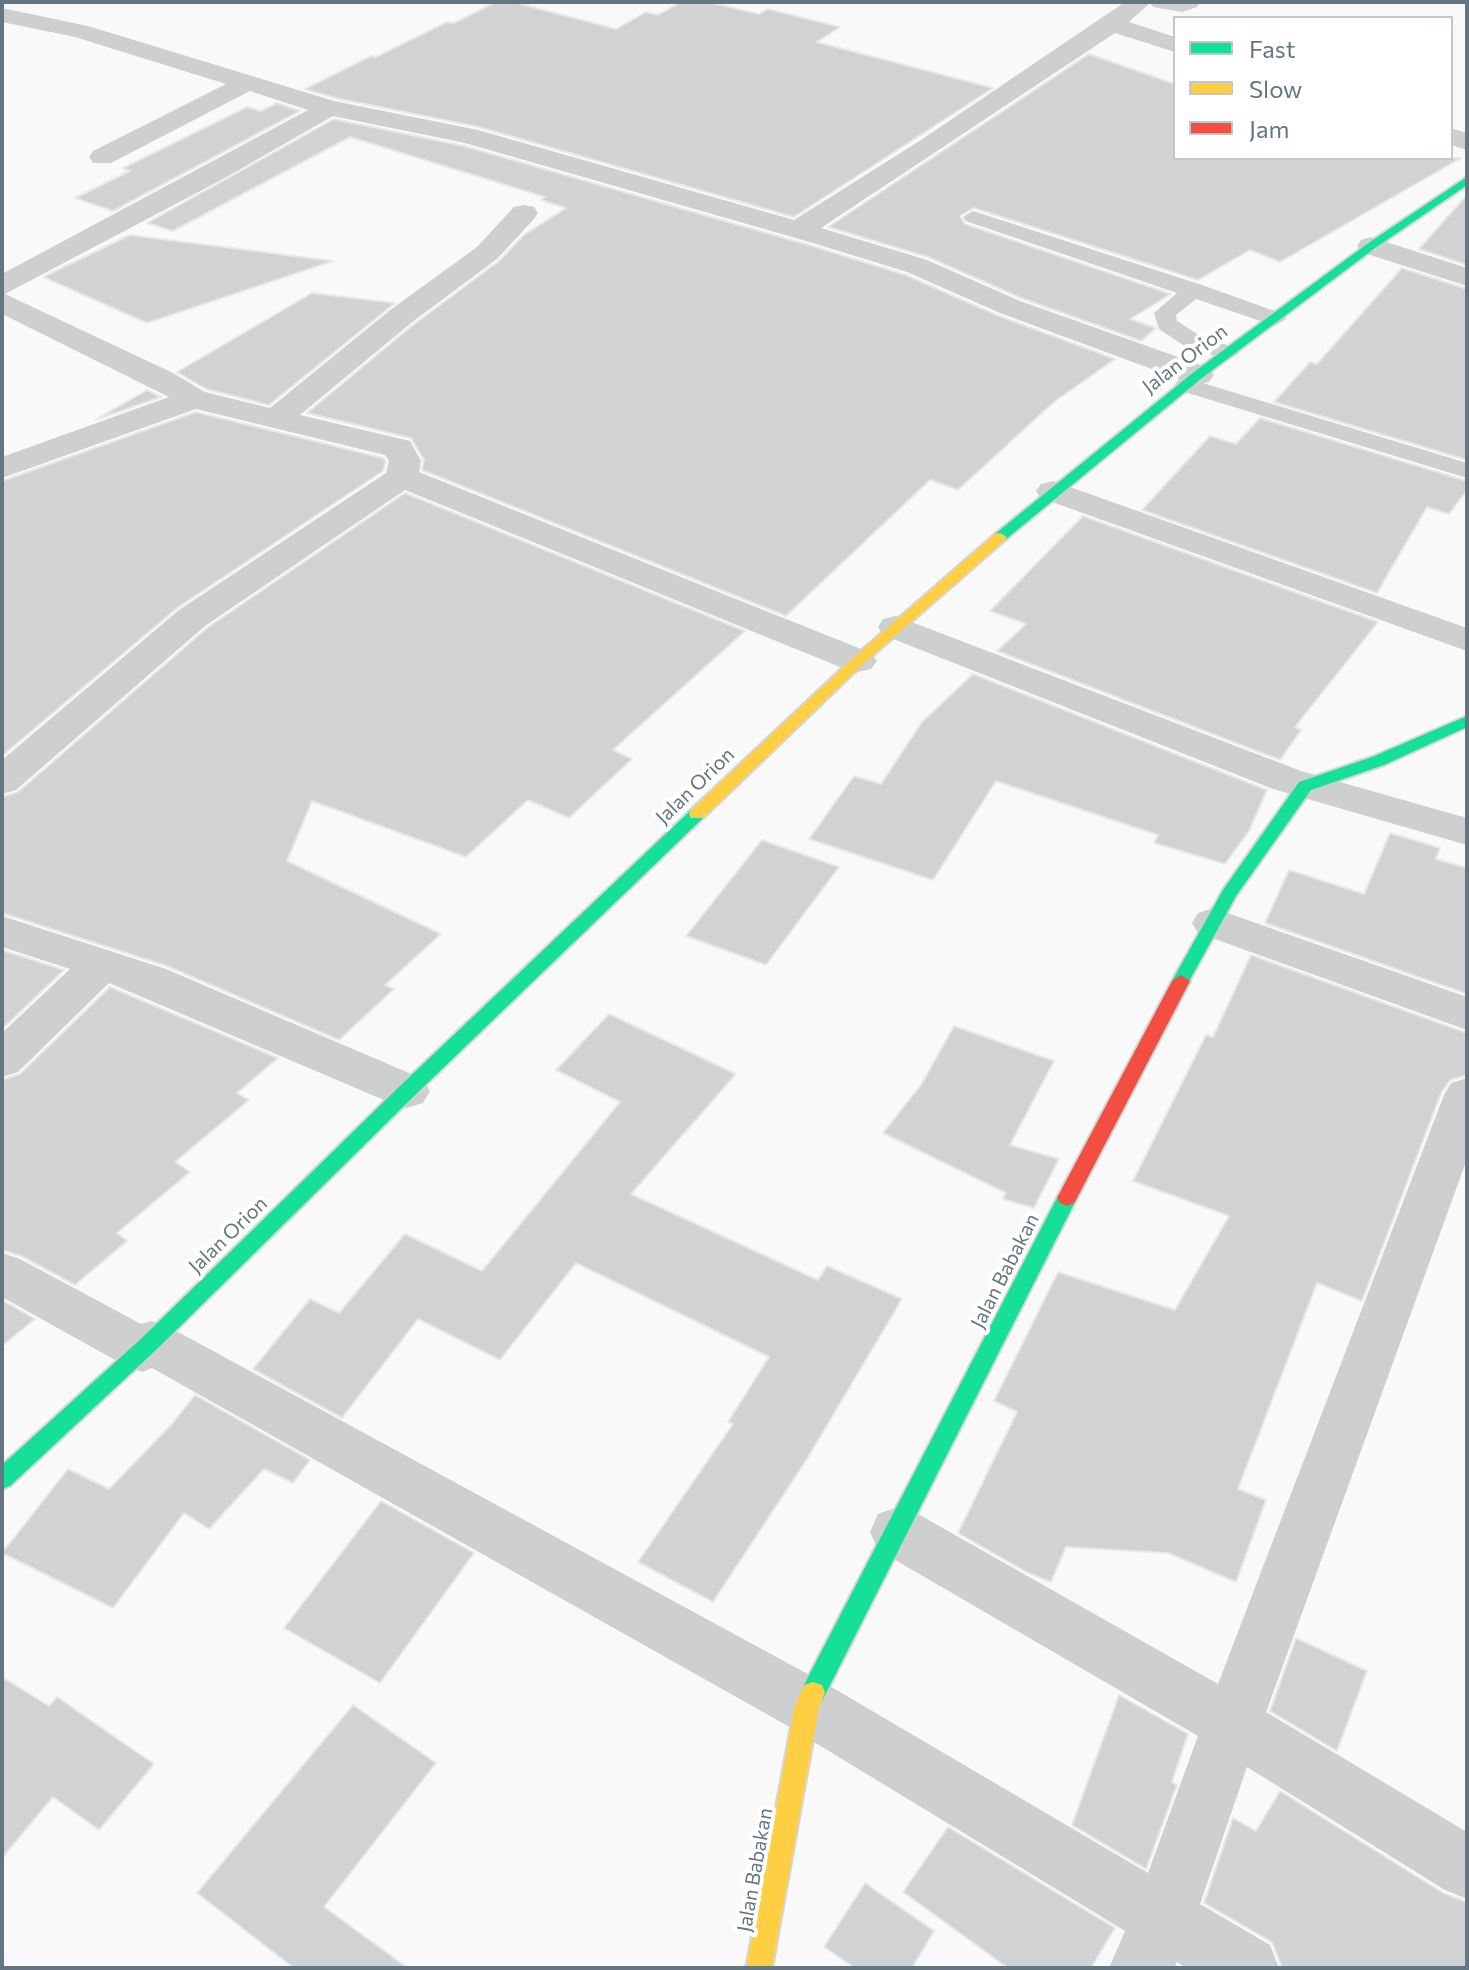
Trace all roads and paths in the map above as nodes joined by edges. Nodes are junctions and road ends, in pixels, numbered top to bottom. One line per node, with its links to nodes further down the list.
1 (1139, 2): 5 (street)
2 (1161, 2): 3 (street)
3 (1189, 2)
4 (2, 15): 7 (street)
5 (1112, 24): 6 (street); 13 (street)
6 (1173, 44)
7 (249, 82): 8 (street); 9 (street)
8 (329, 108): 13 (street); 16 (street)
9 (102, 157)
10 (1467, 180): 14 (main road, Jalan Orion)
11 (524, 213): 23 (street)
12 (973, 217): 17 (lane)
13 (798, 230): 21 (street)
14 (1371, 246): 15 (street); 19 (main road, Jalan Orion)
15 (1467, 277)
16 (2, 286)
17 (1194, 290): 19 (lane); 20 (lane)
18 (2, 302): 22 (street)
19 (1275, 319): 20 (main road, Jalan Orion)
20 (1228, 353): 21 (main road, Jalan Orion)
21 (1192, 380): 25 (lane); 27 (main road, Jalan Orion)
22 (194, 399): 23 (street); 24 (street)
23 (276, 419): 26 (street)
24 (2, 468)
25 (1467, 471)
26 (402, 477): 30 (street); 33 (street)
27 (1053, 491): 28 (main road, Jalan Orion); 29 (street)
28 (896, 627): 30 (main road, Jalan Orion); 32 (street)
29 (1467, 640)
30 (858, 661): 40 (main road, Jalan Orion)
31 (1467, 721): 32 (main road)
32 (1283, 777): 34 (street); 35 (main road, Jalan Babakan)
33 (2, 781)
34 (1467, 832)
35 (1213, 923): 38 (street); 45 (main road, Jalan Babakan)
36 (2, 931): 37 (street)
37 (102, 964): 39 (street); 40 (street)
38 (1467, 1014)
39 (2, 1060)
40 (407, 1091): 43 (main road, Jalan Orion)
41 (1467, 1095): 47 (street)
42 (2, 1273): 43 (street)
43 (147, 1346): 44 (main road, Jalan Orion); 46 (street)
44 (2, 1479)
45 (898, 1532): 46 (main road, Jalan Babakan); 47 (street)
46 (807, 1705): 49 (street); 50 (main road, Jalan Babakan)
47 (1232, 1724): 48 (street); 49 (street)
48 (1467, 1868)
49 (1152, 1944): 51 (street)
50 (759, 1968)
51 (1247, 1968)

